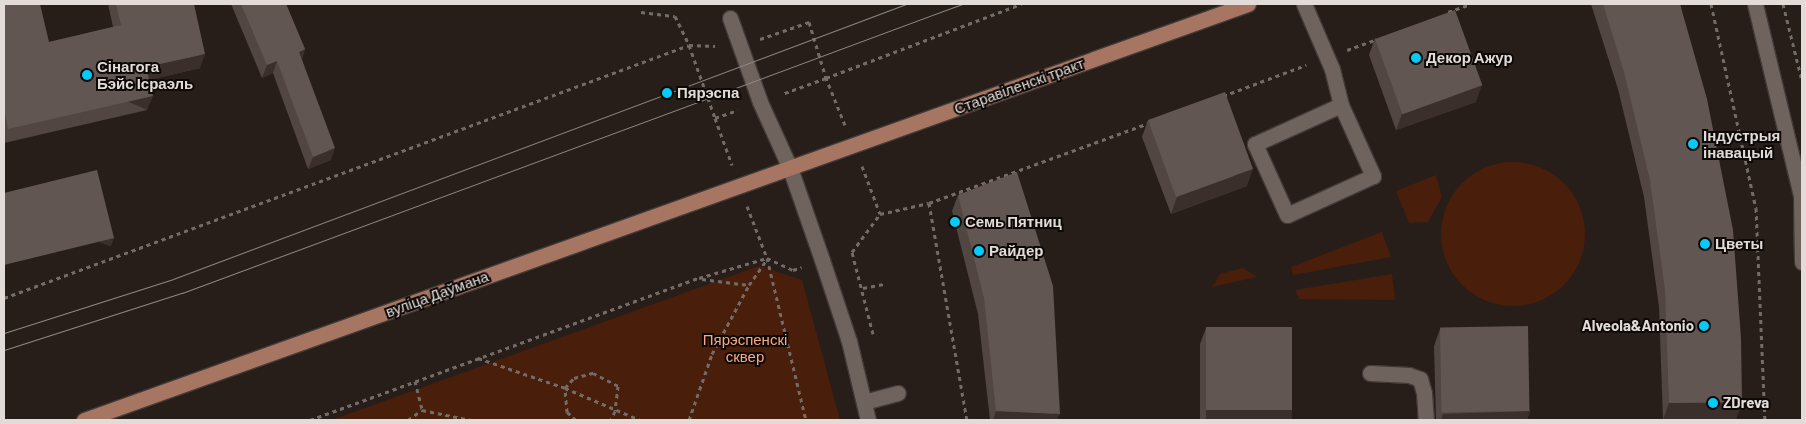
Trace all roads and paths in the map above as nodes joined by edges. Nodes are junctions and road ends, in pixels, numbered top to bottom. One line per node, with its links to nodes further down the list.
1 (1021, 4): 13 (path)
2 (1248, 4): 18 (main road, Старавіленскі тракт)
3 (1304, 4): 12 (street)
4 (1471, 4): 9 (path)
5 (1711, 4): 49 (path)
6 (1755, 4): 19 (street)
7 (1782, 4): 14 (path)
8 (641, 12): 27 (path)
9 (1444, 14)
10 (730, 18): 18 (street)
11 (1381, 38): 12 (path)
12 (1327, 58): 15 (path); 16 (street)
13 (826, 78)
14 (1802, 81)
15 (1216, 98)
16 (1341, 105): 16 (street)
17 (1151, 122): 20 (path)
18 (790, 168): 34 (street); 37 (main road, вуліца Даўмана)
19 (1802, 196): 22 (street)
20 (928, 203): 26 (path); 47 (path)
21 (767, 258): 23 (path); 25 (path); 45 (path)
22 (1802, 262)
23 (699, 278): 25 (path); 29 (path)
24 (884, 284): 26 (path)
25 (749, 285): 44 (path)
26 (863, 288): 28 (path)
27 (4, 298)
28 (875, 342)
29 (477, 358): 31 (path); 32 (path)
30 (1370, 373): 48 (street)
31 (415, 381): 35 (path); 38 (path)
32 (565, 388): 36 (path); 36 (path); 41 (path)
33 (898, 393): 34 (street)
34 (864, 402): 46 (street)
35 (422, 410): 39 (path); 40 (path)
36 (615, 411): 42 (path); 43 (path)
37 (84, 420)
38 (310, 420)
39 (408, 420)
40 (471, 420)
41 (576, 420)
42 (611, 420)
43 (640, 420)
44 (689, 420)
45 (806, 420)
46 (868, 420)
47 (967, 420)
48 (1426, 420)
49 (1765, 420)

